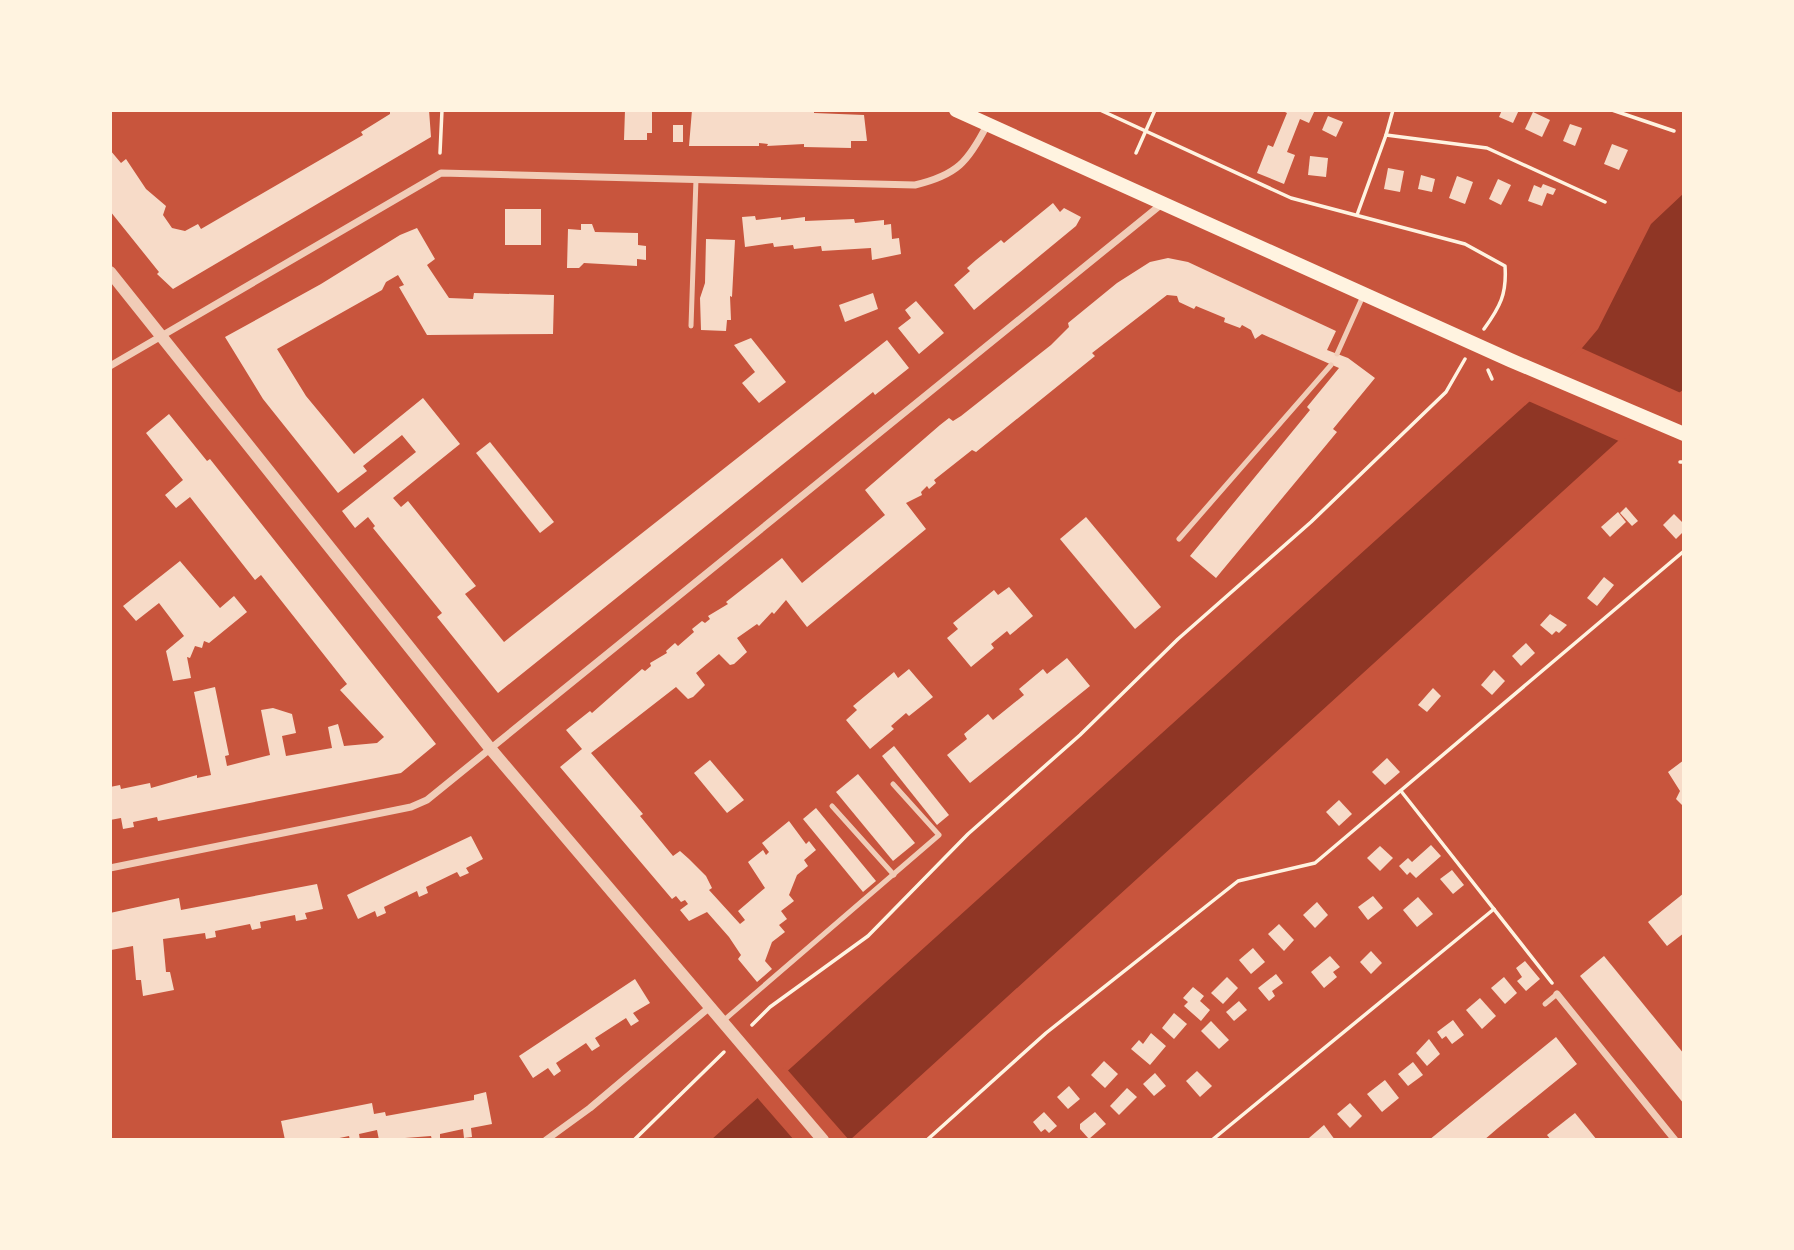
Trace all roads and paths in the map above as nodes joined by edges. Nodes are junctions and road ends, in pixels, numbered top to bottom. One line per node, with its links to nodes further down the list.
1 (442, 110): 11 (path)
2 (956, 110): 7 (main road)
3 (1100, 110): 8 (path)
4 (1155, 110): 8 (path)
5 (1393, 110): 10 (path)
6 (1612, 110): 9 (path)
7 (987, 124): 13 (street); 15 (main road)
8 (1145, 131): 12 (path); 16 (path)
9 (1674, 131)
10 (1387, 135): 14 (path); 16 (path)
11 (440, 153)
12 (1136, 153)
13 (696, 179): 19 (lane); 20 (street)
14 (1605, 202)
15 (1163, 203): 18 (main road); 28 (street)
16 (1357, 215): 21 (path)
17 (110, 272): 20 (street)
18 (1364, 293): 21 (main road); 22 (lane)
19 (691, 326)
20 (162, 336): 24 (street); 28 (street)
21 (1474, 343): 25 (main road); 40 (path)
22 (1337, 354)
23 (1331, 365): 26 (lane)
24 (110, 366)
25 (1684, 434)
26 (1179, 539)
27 (1684, 551): 30 (path)
28 (489, 747): 32 (street); 38 (street)
29 (893, 784): 33 (lane)
30 (1401, 791): 34 (path); 45 (path)
31 (832, 806): 33 (lane)
32 (110, 868)
33 (894, 876): 39 (lane)
34 (1494, 909): 35 (path); 46 (path)
35 (1550, 978)
36 (1557, 994): 37 (lane); 47 (street)
37 (1545, 1004)
38 (710, 1006): 39 (street); 42 (street)
39 (723, 1021): 44 (street)
40 (752, 1025)
41 (724, 1052): 43 (path)
42 (546, 1140)
43 (635, 1140)
44 (823, 1140)
45 (927, 1140)
46 (1212, 1140)
47 (1675, 1140)

